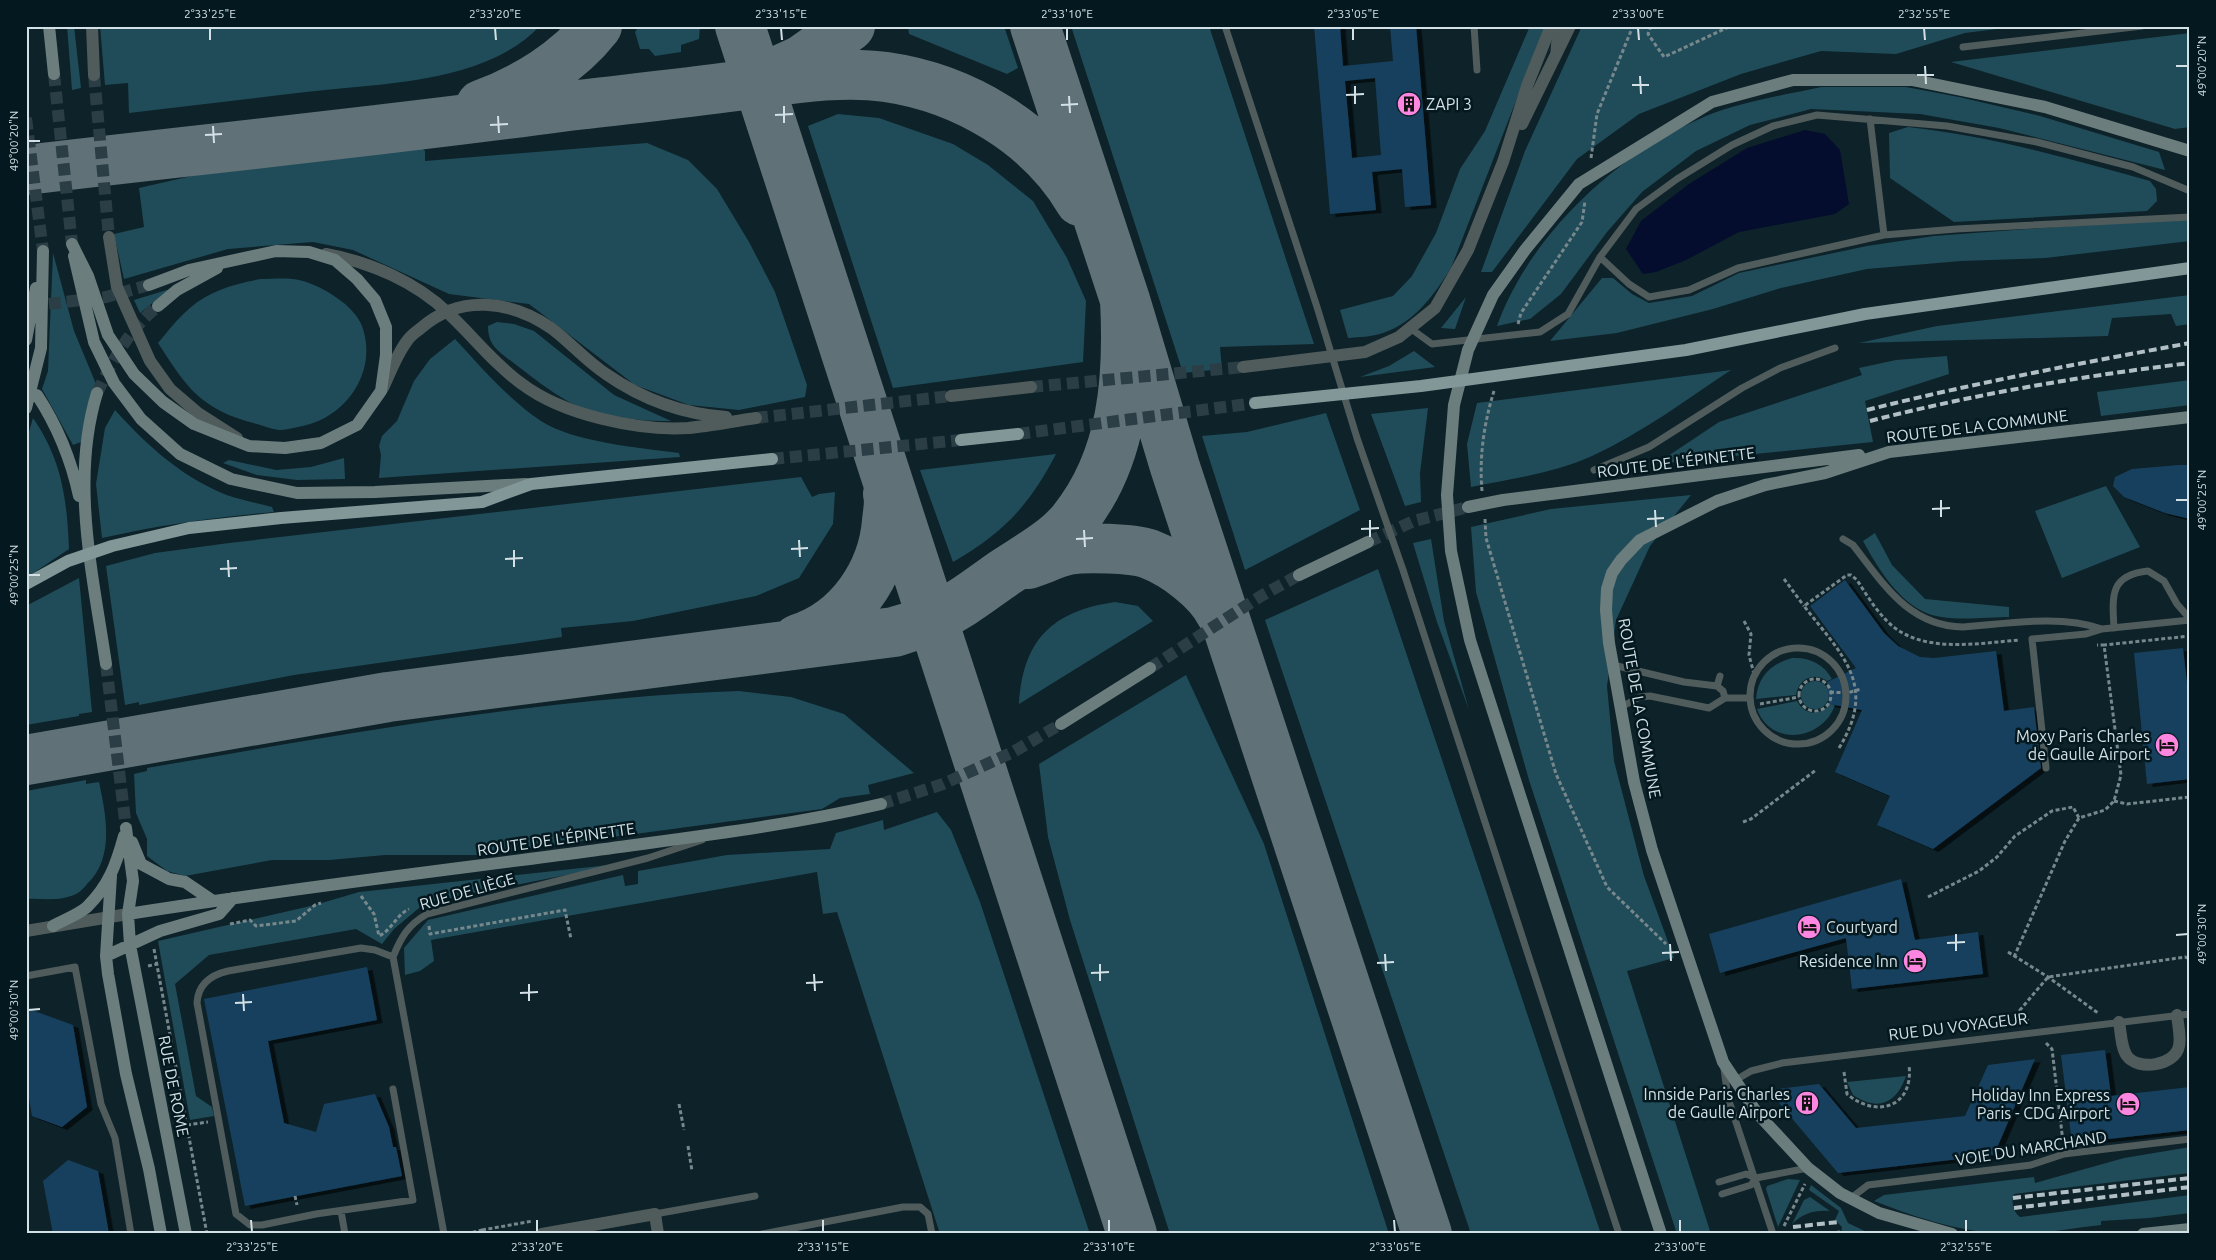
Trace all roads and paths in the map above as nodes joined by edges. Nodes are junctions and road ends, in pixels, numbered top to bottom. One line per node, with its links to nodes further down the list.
1 (49, 26): 15 (main road)
2 (92, 26): 16 (street)
3 (1225, 26): 161 (lane)
4 (1474, 26): 14 (lane)
5 (1551, 26): 20 (street)
6 (1561, 26): 13 (lane)
7 (1570, 26): 13 (street)
8 (1633, 26): 17 (path)
9 (1650, 26): 10 (path)
10 (1731, 26)
11 (2142, 26): 12 (lane)
12 (1963, 47)
13 (1552, 63): 20 (street)
14 (1478, 70)
15 (54, 74)
16 (94, 74)
17 (1597, 114)
18 (1870, 120): 21 (lane); 24 (lane); 27 (lane)
19 (2190, 151): 162 (main road)
20 (1503, 162): 34 (street)
21 (2190, 191)
22 (2190, 217): 24 (lane)
23 (1582, 222): 33 (path)
24 (1884, 235): 27 (lane)
25 (109, 237): 49 (street)
26 (309, 252): 28 (main road); 32 (street); 39 (main road)
27 (1600, 257): 34 (lane)
28 (230, 260): 30 (main road); 31 (main road)
29 (2190, 268): 43 (main road)
30 (149, 285)
31 (158, 306)
32 (447, 311): 32 (street); 39 (street)
33 (1519, 320)
34 (1410, 328): 37 (street)
35 (26, 340): 44 (main road)
36 (1835, 348): 52 (lane)
37 (1243, 368)
38 (1031, 387): 42 (street)
39 (381, 391): 49 (main road)
40 (97, 393): 56 (main road)
41 (37, 395): 56 (main road)
42 (951, 396)
43 (1255, 403)
44 (26, 408)
45 (1489, 408): 54 (path)
46 (2188, 417): 50 (main road, ROUTE DE LA COMMUNE)
47 (1018, 434): 48 (main road)
48 (961, 440)
49 (250, 446): 53 (main road)
50 (1889, 452): 55 (main road, ROUTE DE L'ÉPINETTE); 72 (main road, ROUTE DE LA COMMUNE)
51 (772, 459): 53 (main road)
52 (1594, 470)
53 (531, 484): 62 (main road)
54 (1482, 487)
55 (1468, 507)
56 (87, 530): 71 (main road)
57 (1486, 538): 113 (path)
58 (1843, 538): 67 (lane)
59 (1368, 542): 60 (main road)
60 (1300, 575)
61 (1784, 579): 63 (path)
62 (26, 584)
63 (1804, 606): 69 (path); 78 (path)
64 (2190, 619): 66 (lane); 66 (lane)
65 (1744, 621): 74 (path)
66 (2114, 628): 67 (lane)
67 (2102, 629): 69 (lane); 70 (path)
68 (2190, 636): 70 (path)
69 (2032, 639): 88 (lane)
70 (2104, 646): 91 (path)
71 (106, 664)
72 (1613, 665): 76 (lane); 85 (main road, ROUTE DE LA COMMUNE)
73 (1150, 668): 86 (main road)
74 (1754, 674): 80 (lane); 83 (lane)
75 (1720, 676): 76 (lane)
76 (1717, 686): 82 (lane)
77 (1861, 689): 78 (path)
78 (1856, 690): 80 (path); 87 (path)
79 (1830, 692): 80 (path); 81 (path); 81 (path)
80 (1846, 693): 83 (lane)
81 (1799, 697): 84 (path)
82 (1725, 698): 83 (lane); 85 (lane)
83 (1749, 698)
84 (1766, 703)
85 (1621, 707): 126 (main road, ROUTE DE LA COMMUNE)
86 (1061, 724)
87 (1839, 748)
88 (2046, 768)
89 (1816, 770): 94 (path)
90 (2190, 798): 91 (path)
91 (2114, 801): 93 (path)
92 (881, 804): 96 (main road, ROUTE DE L'ÉPINETTE)
93 (2079, 818): 99 (path); 117 (path)
94 (1743, 822)
95 (126, 828): 97 (main road); 101 (main road); 103 (main road, RUE DE ROME)
96 (723, 833): 100 (main road, ROUTE DE L'ÉPINETTE); 104 (lane, RUE DE LIÈGE)
97 (111, 876): 105 (main road); 106 (main road)
98 (359, 892): 109 (path)
99 (1928, 897)
100 (233, 898): 101 (main road, ROUTE DE L'ÉPINETTE); 110 (main road)
101 (213, 901): 103 (main road, ROUTE DE L'ÉPINETTE)
102 (324, 902): 107 (path)
103 (128, 914): 105 (street); 112 (main road, RUE DE ROME)
104 (427, 914): 111 (path); 116 (lane, RUE DE LIÈGE)
105 (108, 917): 106 (street); 115 (main road)
106 (53, 926): 108 (street)
107 (222, 926)
108 (26, 931)
109 (377, 932)
110 (153, 934): 112 (main road); 133 (path)
111 (571, 939)
112 (130, 945): 115 (main road); 151 (main road, RUE DE ROME)
113 (1670, 948)
114 (2008, 952): 117 (path)
115 (106, 956): 150 (main road)
116 (393, 957): 132 (lane); 154 (lane)
117 (2014, 957): 120 (path)
118 (2190, 960): 120 (path)
119 (26, 976): 149 (lane)
120 (2048, 977): 123 (path); 124 (path)
121 (2190, 1014): 122 (lane, RUE DU VOYAGEUR)
122 (2177, 1015): 123 (lane, RUE DU VOYAGEUR); 123 (street)
123 (2119, 1022): 124 (lane, RUE DU VOYAGEUR)
124 (2034, 1031): 125 (path); 129 (lane, RUE DU VOYAGEUR)
125 (2052, 1049)
126 (1723, 1062): 129 (main road, ROUTE DE LA COMMUNE); 139 (lane)
127 (1909, 1065): 128 (path)
128 (1844, 1072)
129 (1734, 1081): 137 (main road, ROUTE DE LA COMMUNE)
130 (394, 1089): 146 (lane)
131 (679, 1104): 134 (path)
132 (221, 1123): 133 (path); 146 (lane)
133 (187, 1125): 152 (path)
134 (684, 1130)
135 (2190, 1139): 144 (lane, VOIE DU MARCHAND)
136 (688, 1146): 138 (path)
137 (1808, 1168): 139 (lane); 144 (main road, ROUTE DE LA COMMUNE)
138 (692, 1171)
139 (1756, 1178): 140 (lane); 141 (lane); 163 (lane)
140 (1719, 1182)
141 (1722, 1194)
142 (295, 1196): 145 (path)
143 (755, 1196): 147 (lane)
144 (1851, 1198): 164 (main road, ROUTE DE LA COMMUNE)
145 (298, 1208)
146 (340, 1210): 153 (lane)
147 (655, 1214): 157 (street); 158 (street)
148 (2190, 1229): 165 (main road)
149 (132, 1234)
150 (161, 1234)
151 (186, 1234)
152 (207, 1234)
153 (345, 1234)
154 (444, 1234)
155 (466, 1234): 156 (path)
156 (481, 1234)
157 (542, 1234)
158 (658, 1234)
159 (762, 1234): 160 (lane)
160 (932, 1234)
161 (1619, 1234)
162 (1661, 1234)
163 (1773, 1234)
164 (1952, 1234)
165 (2143, 1234)

